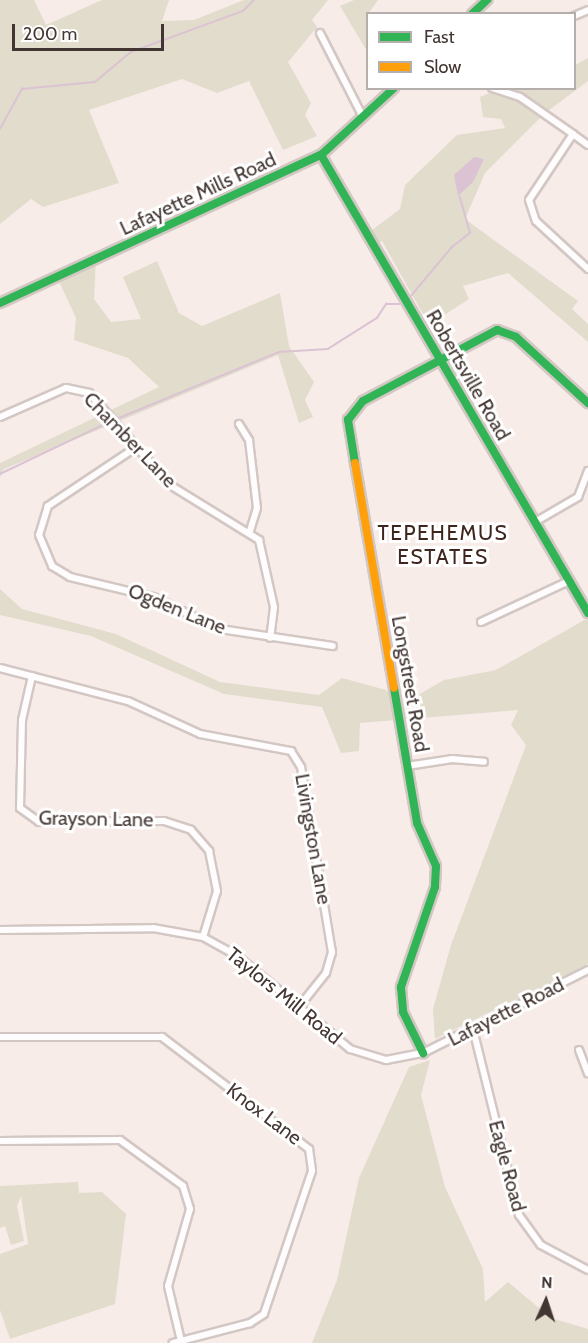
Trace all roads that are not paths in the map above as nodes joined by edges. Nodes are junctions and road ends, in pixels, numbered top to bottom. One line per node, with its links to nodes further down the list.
1 (320, 33): 4 (street)
2 (392, 90): 4 (street, Lafayette Mills Road)
3 (498, 90): 5 (street)
4 (363, 117): 7 (street, Lafayette Mills Road)
5 (573, 134): 6 (street); 8 (street)
6 (588, 146)
7 (321, 154): 9 (street, Lafayette Mills Road); 10 (street, Robertsville Road)
8 (588, 269)
9 (0, 303)
10 (439, 359): 11 (street, Longstreet Road); 16 (street, Robertsville Road); 26 (street, Longstreet Road)
11 (588, 403)
12 (0, 417): 14 (street, Chamber Lane)
13 (240, 424): 17 (street)
14 (135, 448): 17 (street, Chamber Lane); 21 (street, Ogden Lane)
15 (588, 471): 16 (street)
16 (535, 522): 18 (street, Robertsville Road)
17 (250, 531): 21 (street, Chamber Lane)
18 (569, 581): 19 (street, Robertsville Road); 20 (street)
19 (588, 613)
20 (481, 622)
21 (270, 638): 22 (street, Ogden Lane)
22 (333, 646)
23 (0, 668): 24 (street, Livingston Lane)
24 (32, 676): 28 (street, Grayson Lane); 30 (street, Livingston Lane)
25 (483, 762): 26 (street)
26 (407, 766): 34 (street, Longstreet Road)
27 (0, 930): 28 (street, Taylors Mill Road)
28 (203, 937): 30 (street, Taylors Mill Road)
29 (588, 970): 31 (street, Lafayette Road)
30 (298, 1007): 34 (street, Taylors Mill Road)
31 (473, 1029): 34 (street, Lafayette Road); 38 (street, Eagle Road)
32 (0, 1037): 39 (street, Knox Lane)
33 (579, 1050): 35 (street)
34 (423, 1053)
35 (588, 1073)
36 (0, 1141): 39 (street)
37 (588, 1261): 38 (street)
38 (586, 1269)
39 (181, 1341): 40 (street, Knox Lane)
40 (173, 1343)

